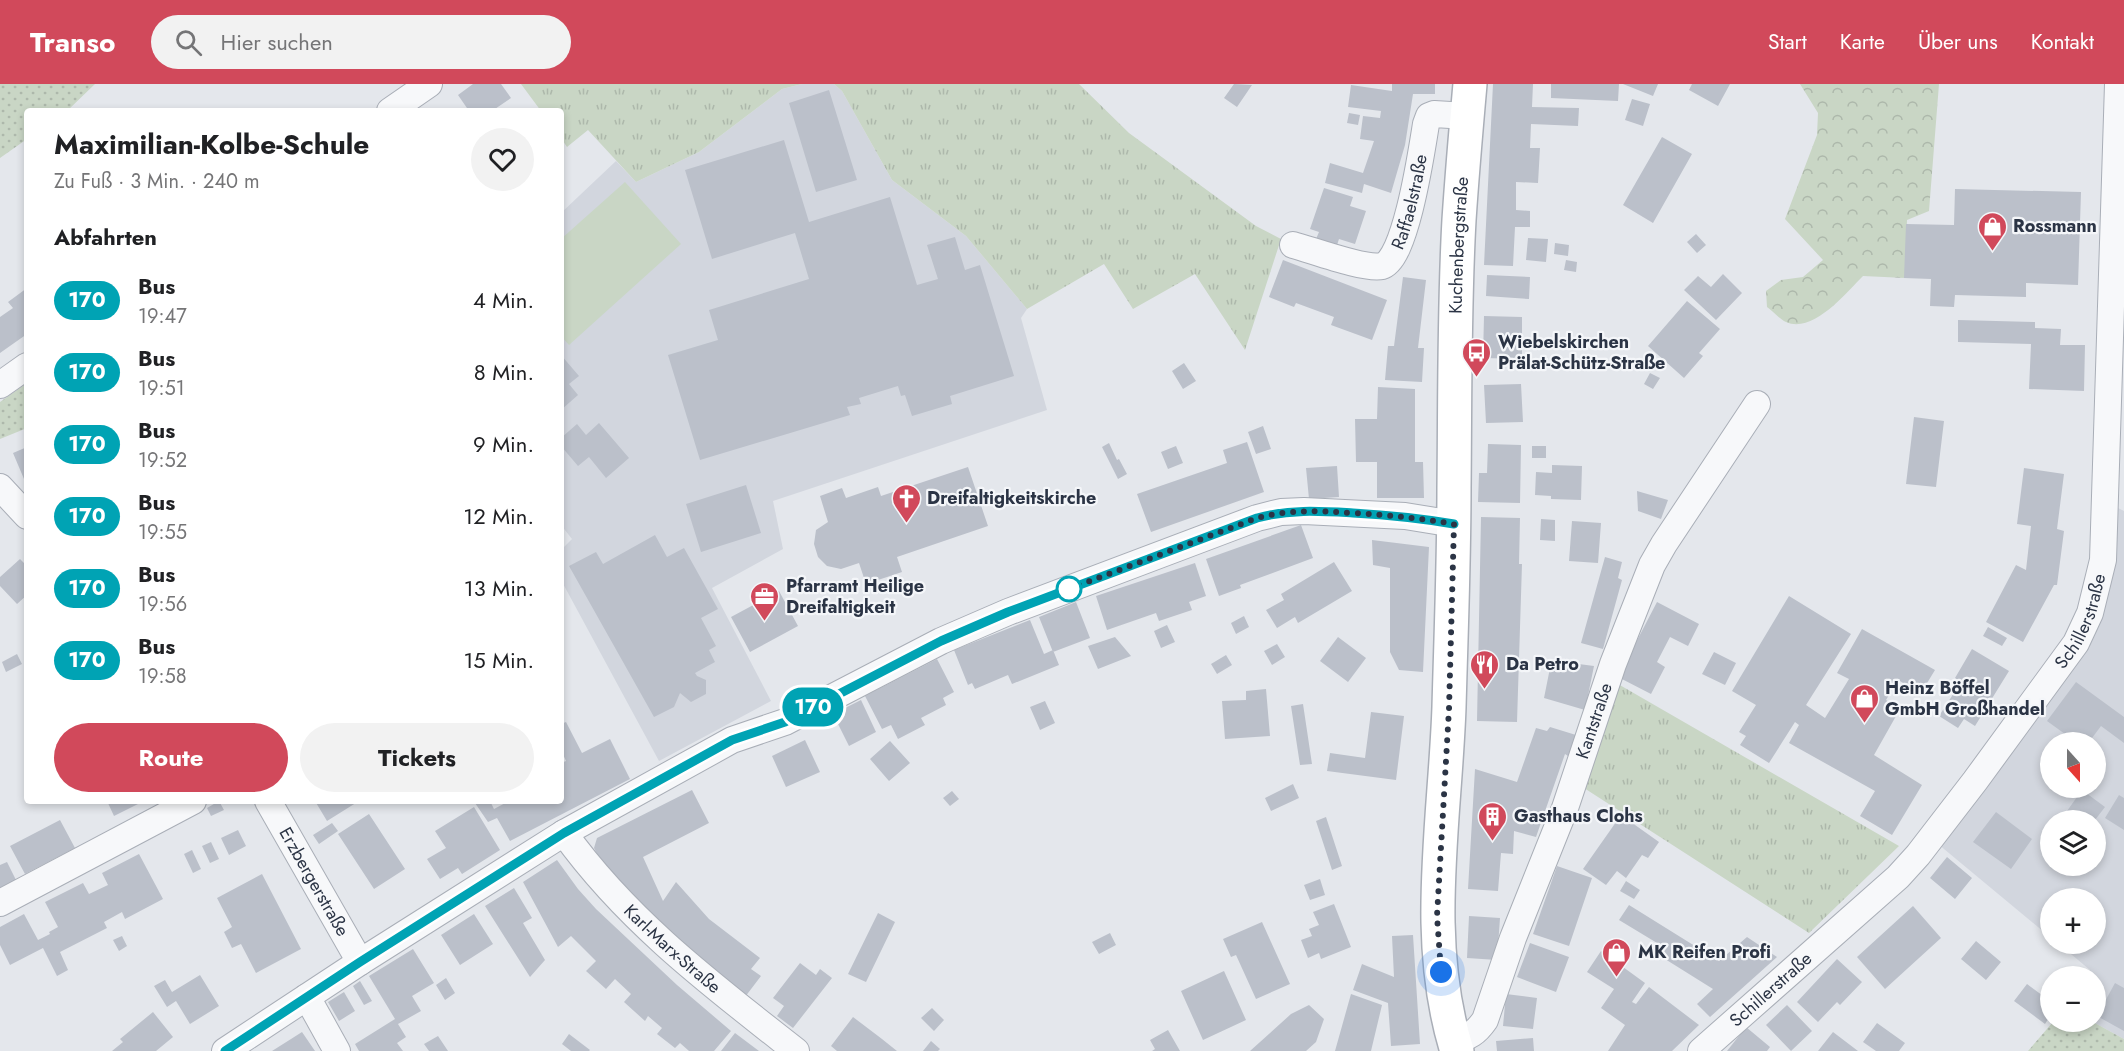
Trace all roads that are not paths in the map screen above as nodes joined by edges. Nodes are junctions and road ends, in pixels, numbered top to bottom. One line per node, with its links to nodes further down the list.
1 (429, 84): 4 (street)
2 (1470, 84): 5 (main road, Kuchenbergstraße)
3 (2118, 84): 23 (street, Schillerstraße)
4 (394, 108)
5 (1467, 116): 6 (street, Raffaelstraße); 12 (main road, Kuchenbergstraße)
6 (1293, 245)
7 (24, 368): 8 (street)
8 (0, 385)
9 (1757, 404): 19 (street, Kantstraße)
10 (0, 487): 11 (street)
11 (24, 513)
12 (1454, 524): 15 (street); 19 (main road, Kuchenbergstraße)
13 (187, 804): 16 (street)
14 (270, 804): 17 (street, Erzbergerstraße)
15 (564, 833): 17 (street); 22 (street, Karl-Marx-Straße)
16 (0, 903)
17 (360, 962): 18 (street)
18 (307, 997): 20 (street); 21 (street)
19 (1456, 1046)
20 (225, 1051)
21 (337, 1051)
22 (796, 1051)
23 (1701, 1051)

